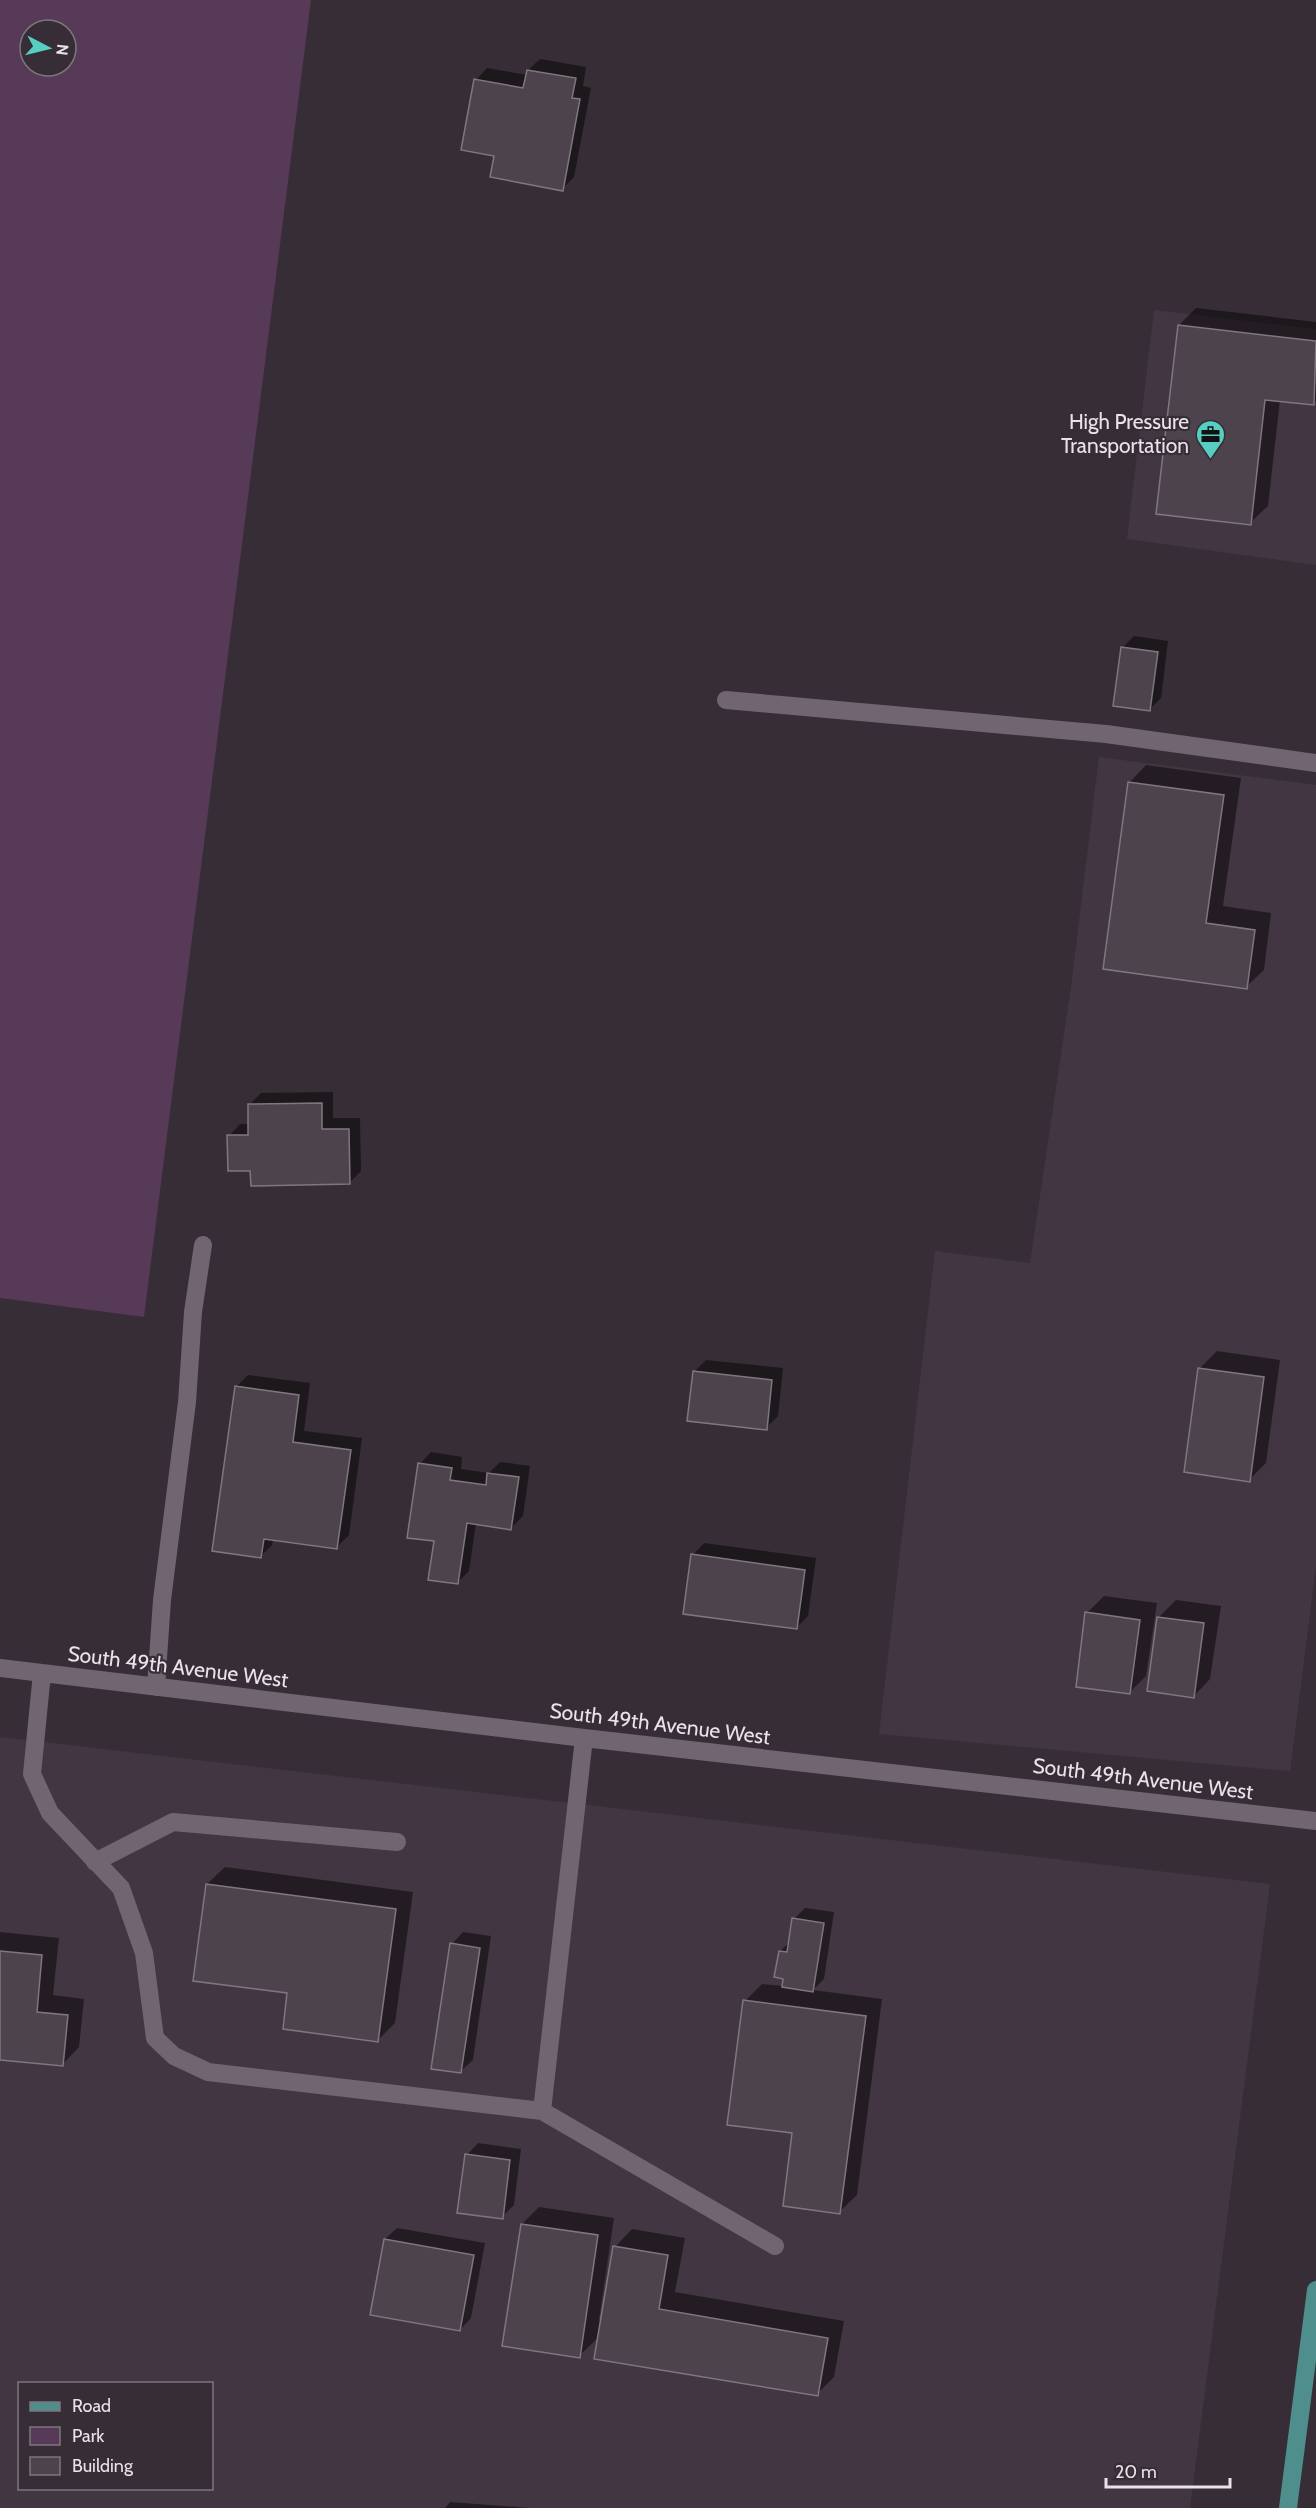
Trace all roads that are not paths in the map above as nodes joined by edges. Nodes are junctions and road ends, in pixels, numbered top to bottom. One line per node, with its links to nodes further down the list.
1 (726, 700): 2 (street)
2 (1316, 763)
3 (203, 1245): 6 (street)
4 (0, 1668): 5 (street, South 49th Avenue West)
5 (42, 1673): 6 (street, South 49th Avenue West); 10 (street)
6 (156, 1687): 7 (street, South 49th Avenue West)
7 (584, 1738): 8 (street, South 49th Avenue West); 11 (street)
8 (1316, 1821)
9 (397, 1842): 10 (street)
10 (95, 1862): 11 (street)
11 (542, 2111): 12 (street)
12 (775, 2246)
13 (1316, 2290): 14 (main road)
14 (1288, 2508)

